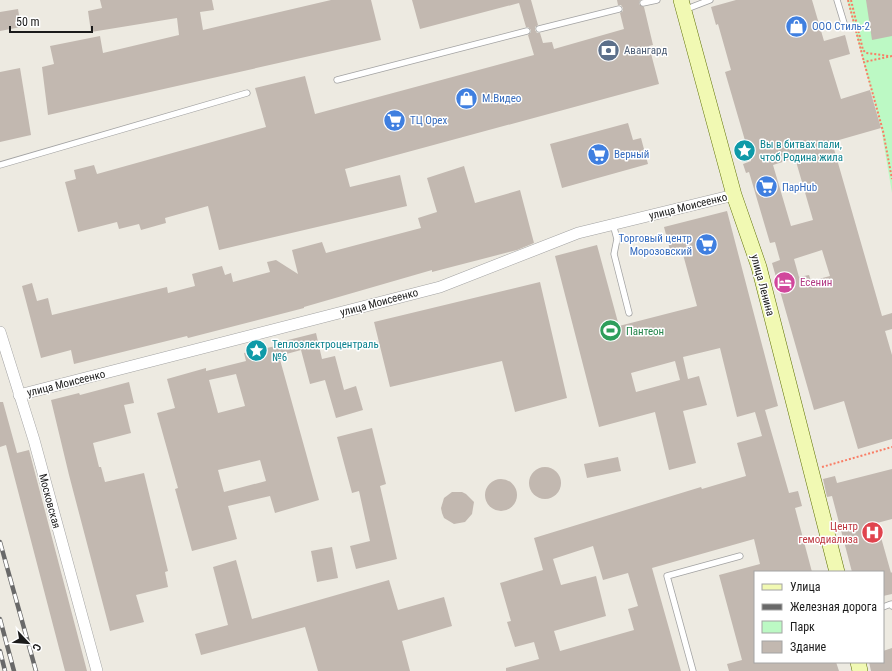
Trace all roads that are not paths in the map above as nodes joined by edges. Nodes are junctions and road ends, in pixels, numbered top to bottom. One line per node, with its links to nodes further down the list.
1 (657, 0): 4 (lane)
2 (710, 0): 5 (lane)
3 (837, 0): 7 (lane)
4 (643, 3)
5 (683, 5): 13 (main road, улица Ленина)
6 (619, 9): 8 (lane)
7 (844, 23)
8 (539, 29)
9 (527, 31): 10 (lane)
10 (337, 80)
11 (247, 93): 12 (lane)
12 (0, 165)
13 (734, 195): 14 (street, улица Моисеенко); 19 (main road, улица Ленина)
14 (613, 224): 15 (lane); 17 (street, улица Моисеенко)
15 (629, 312)
16 (0, 332): 17 (street, Московская)
17 (19, 395): 20 (street, Московская)
18 (740, 556): 21 (lane)
19 (837, 571)
20 (97, 671)
21 (693, 671)

